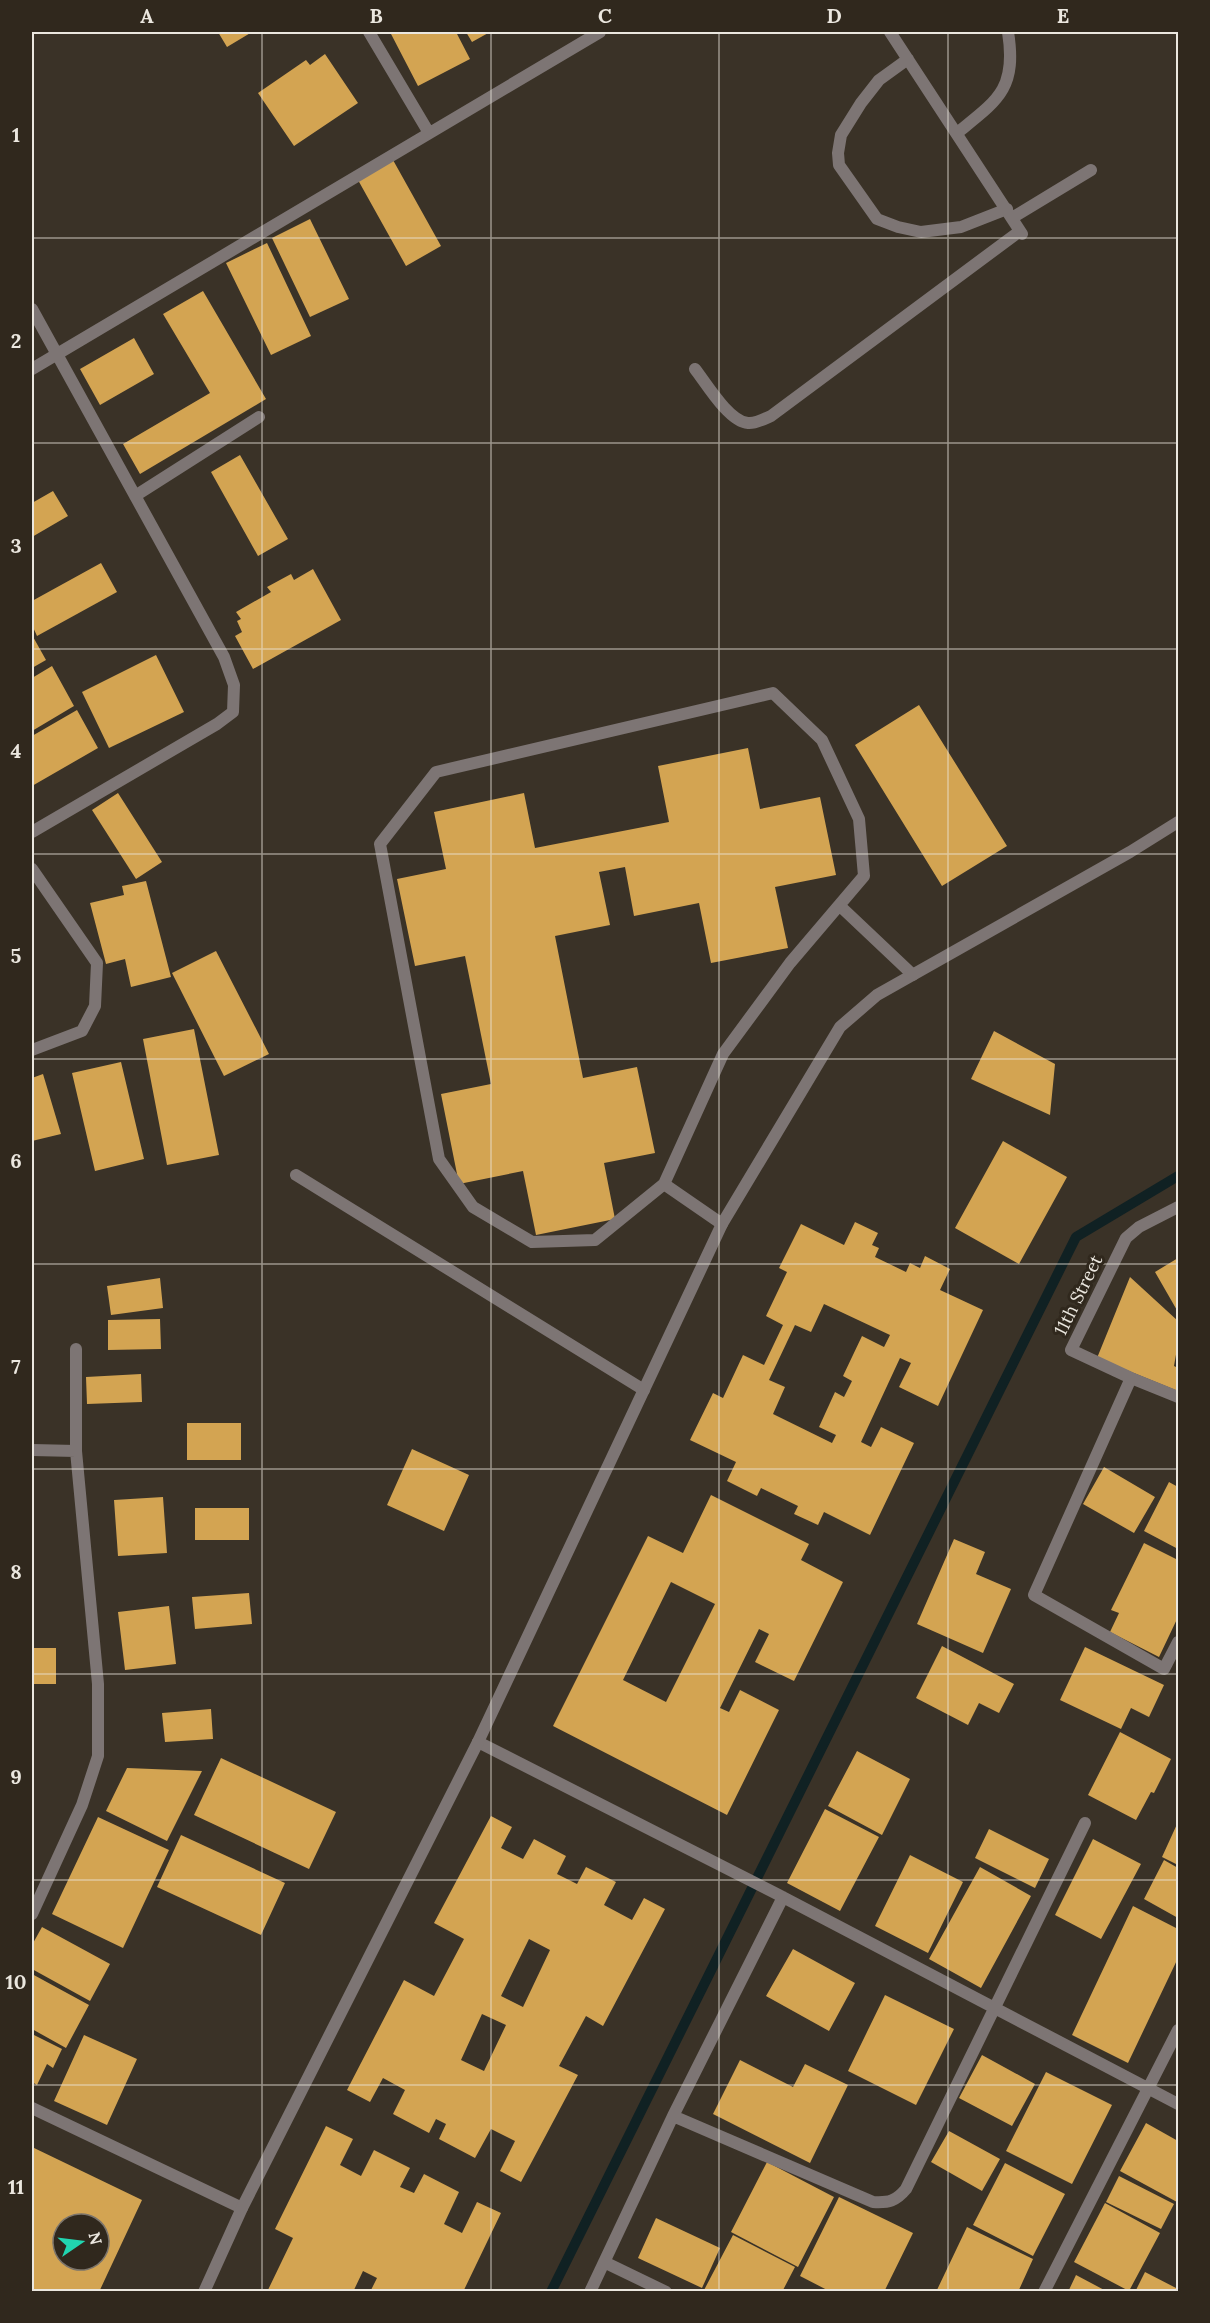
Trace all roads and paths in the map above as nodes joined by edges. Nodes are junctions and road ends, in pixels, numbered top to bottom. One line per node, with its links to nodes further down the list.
1 (369, 32): 6 (street)
2 (600, 32): 6 (street)
3 (890, 32): 5 (street)
4 (1008, 32): 7 (street)
5 (908, 59): 7 (street); 9 (street)
6 (429, 133): 11 (street)
7 (957, 133): 9 (street)
8 (1091, 170): 9 (street)
9 (1009, 214): 13 (street)
10 (32, 309): 11 (street)
11 (57, 354): 12 (street); 15 (street)
12 (32, 369)
13 (695, 369)
14 (259, 417): 15 (street)
15 (135, 496): 17 (street)
16 (1179, 822): 20 (street)
17 (32, 832)
18 (32, 869): 21 (street)
19 (840, 906): 20 (street); 23 (street); 23 (street)
20 (913, 975): 25 (street)
21 (32, 1050)
22 (296, 1175): 28 (street)
23 (664, 1184): 25 (street)
24 (1179, 1207): 27 (street, 11th Street)
25 (722, 1224): 28 (street)
26 (76, 1349): 31 (street)
27 (1131, 1378): 29 (street, 11th Street); 32 (street)
28 (644, 1390): 33 (street)
29 (1179, 1397)
30 (32, 1450): 31 (street)
31 (76, 1450): 36 (street)
32 (1179, 1642)
33 (478, 1742): 35 (street); 43 (street)
34 (1085, 1823): 37 (street)
35 (780, 1895): 37 (street); 42 (street)
36 (32, 1914)
37 (995, 2008): 39 (street); 42 (street)
38 (1179, 2030): 39 (street)
39 (1150, 2089): 40 (street); 48 (street)
40 (1179, 2104)
41 (32, 2109): 43 (street)
42 (673, 2116): 44 (street)
43 (242, 2208): 45 (street)
44 (604, 2262): 46 (street); 47 (street)
45 (204, 2292)
46 (590, 2292)
47 (666, 2292)
48 (1044, 2292)

